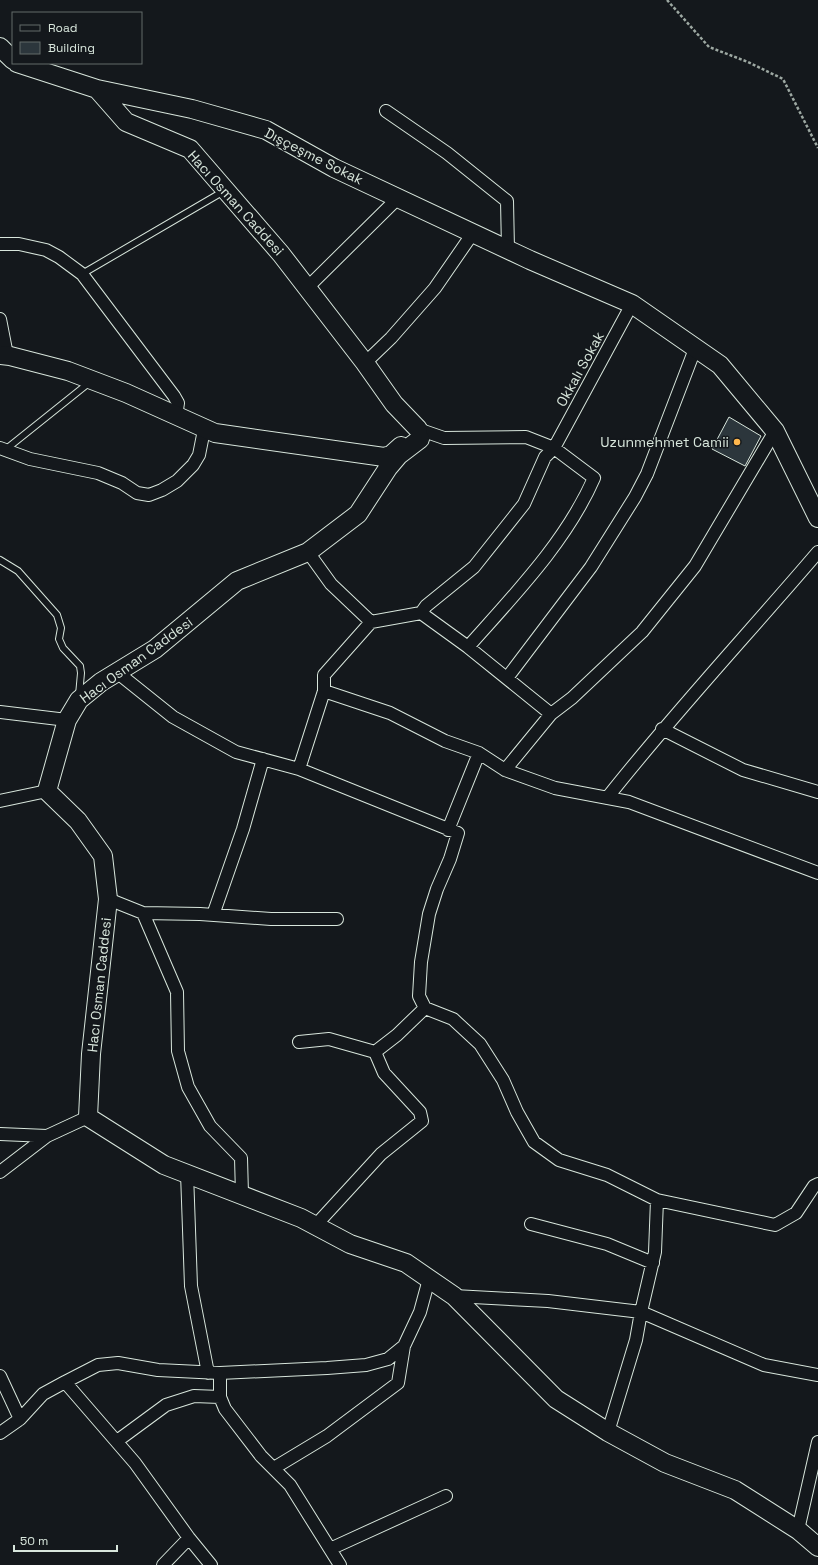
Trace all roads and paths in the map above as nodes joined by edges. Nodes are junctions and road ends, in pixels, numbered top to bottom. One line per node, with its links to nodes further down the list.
1 (667, 0): 7 (path)
2 (0, 47): 3 (street)
3 (12, 59)
4 (20, 64): 5 (street, Dışçeşme Sokak)
5 (97, 89): 8 (street, Hacı Osman Caddesi); 9 (street, Dışçeşme Sokak)
6 (386, 111): 12 (street)
7 (818, 148)
8 (226, 190): 13 (lane); 14 (street, Hacı Osman Caddesi)
9 (398, 197): 10 (street, Dışçeşme Sokak); 14 (street)
10 (473, 233): 12 (street, Dışçeşme Sokak); 19 (street)
11 (0, 244): 13 (street)
12 (508, 249): 15 (street, Dışçeşme Sokak)
13 (82, 274): 21 (street)
14 (307, 288): 19 (street, Hacı Osman Caddesi)
15 (632, 304): 17 (street, Dışçeşme Sokak); 25 (street, Okkalı Sokak)
16 (0, 318): 18 (street)
17 (696, 349): 23 (street, Dışçeşme Sokak); 36 (street)
18 (3, 355): 20 (street)
19 (365, 363): 24 (street, Hacı Osman Caddesi)
20 (90, 380): 21 (street); 26 (lane)
21 (176, 416): 22 (street)
22 (204, 430): 26 (street); 27 (street)
23 (775, 431): 28 (street, Dışçeşme Sokak); 40 (street)
24 (416, 434): 25 (street, Hacı Osman Caddesi); 27 (street, Hacı Osman Caddesi)
25 (554, 448): 32 (street); 34 (street, Hacı Osman Caddesi)
26 (2, 449)
27 (386, 462): 29 (street, Hacı Osman Caddesi)
28 (818, 518)
29 (308, 552): 33 (street); 35 (street, Hacı Osman Caddesi)
30 (818, 552): 42 (street)
31 (0, 560): 38 (lane)
32 (421, 613): 33 (street); 34 (street)
33 (371, 622): 37 (street)
34 (468, 647): 36 (street)
35 (118, 673): 38 (street, Hacı Osman Caddesi); 44 (street)
36 (507, 678): 40 (street)
37 (324, 691): 43 (street); 45 (street)
38 (79, 700): 41 (street, Hacı Osman Caddesi)
39 (0, 712): 41 (street)
40 (551, 714): 46 (street)
41 (67, 720): 47 (street, Hacı Osman Caddesi)
42 (662, 729): 48 (street); 49 (street)
43 (479, 753): 46 (street); 51 (street)
44 (263, 759): 45 (street); 55 (street)
45 (299, 769): 51 (street)
46 (505, 770): 49 (street)
47 (47, 791): 50 (street); 53 (street, Hacı Osman Caddesi)
48 (818, 792)
49 (607, 798): 52 (street)
50 (0, 801)
51 (449, 830): 57 (street)
52 (818, 873)
53 (108, 899): 54 (street); 60 (street, Hacı Osman Caddesi)
54 (143, 913): 55 (street); 66 (street)
55 (213, 915): 56 (street)
56 (338, 919)
57 (425, 1008): 59 (street); 67 (street)
58 (298, 1042): 59 (street)
59 (375, 1052): 69 (street)
60 (88, 1118): 62 (street); 64 (street)
61 (0, 1134): 62 (street)
62 (47, 1136): 63 (street)
63 (0, 1172)
64 (187, 1173): 66 (street); 75 (street)
65 (818, 1184): 67 (street)
66 (242, 1194): 69 (street)
67 (657, 1200): 70 (street)
68 (531, 1224): 70 (street)
69 (316, 1226): 71 (street)
70 (653, 1263): 73 (street)
71 (429, 1279): 72 (street); 74 (street)
72 (454, 1296): 73 (street); 81 (street)
73 (641, 1312): 76 (street); 81 (street)
74 (404, 1346): 75 (street); 85 (street)
75 (214, 1373): 78 (street); 79 (street)
76 (818, 1375)
77 (0, 1376): 80 (street)
78 (65, 1382): 80 (street); 83 (street)
79 (220, 1397): 83 (street); 85 (street)
80 (20, 1419): 82 (street)
81 (608, 1432): 87 (street)
82 (0, 1433)
83 (117, 1441): 88 (street)
84 (818, 1442): 87 (street)
85 (274, 1468): 90 (street)
86 (446, 1496): 90 (street)
87 (798, 1530): 89 (street)
88 (189, 1538): 91 (street); 92 (street)
89 (818, 1547)
90 (330, 1549): 93 (street)
91 (163, 1565)
92 (211, 1565)
93 (340, 1565)

